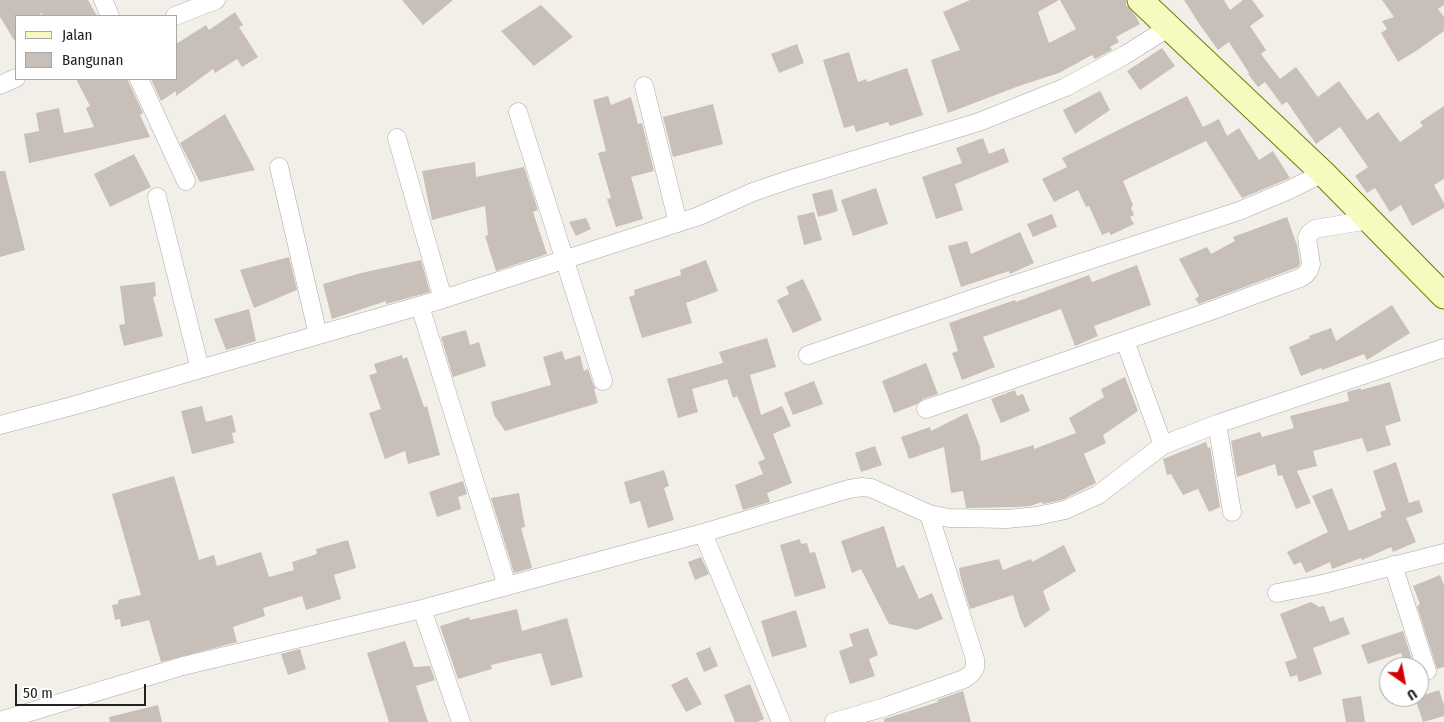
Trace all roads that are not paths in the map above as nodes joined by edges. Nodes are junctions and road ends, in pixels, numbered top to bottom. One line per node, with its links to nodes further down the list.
1 (103, 0): 4 (street)
2 (216, 0): 5 (street)
3 (1140, 0): 6 (main road)
4 (110, 15)
5 (178, 15)
6 (1168, 28): 14 (main road); 18 (street)
7 (15, 78): 9 (street)
8 (139, 80): 15 (street)
9 (0, 85)
10 (644, 86): 18 (street)
11 (518, 112): 19 (street)
12 (397, 138): 21 (street)
13 (279, 167): 23 (street)
14 (1323, 173): 17 (main road); 26 (street)
15 (186, 181)
16 (157, 197): 27 (street)
17 (1369, 220): 20 (main road); 24 (street)
18 (678, 223): 19 (street)
19 (564, 259): 21 (street); 28 (street)
20 (1444, 296)
21 (443, 299): 22 (street)
22 (420, 306): 23 (street); 38 (street)
23 (318, 335): 27 (street)
24 (1125, 341): 29 (street); 32 (street)
25 (1444, 348): 30 (street)
26 (808, 355)
27 (200, 369): 31 (street)
28 (603, 381)
29 (926, 409)
30 (1217, 424): 32 (street); 33 (street)
31 (0, 425)
32 (1163, 444): 34 (street)
33 (1232, 512)
34 (929, 514): 35 (street); 45 (street)
35 (704, 533): 38 (street); 44 (street)
36 (1444, 553): 37 (street)
37 (1393, 565): 39 (street); 41 (street)
38 (507, 586): 40 (street)
39 (1277, 593)
40 (422, 609): 42 (street); 43 (street)
41 (1423, 657)
42 (0, 721)
43 (461, 722)
44 (781, 722)
45 (834, 722)

